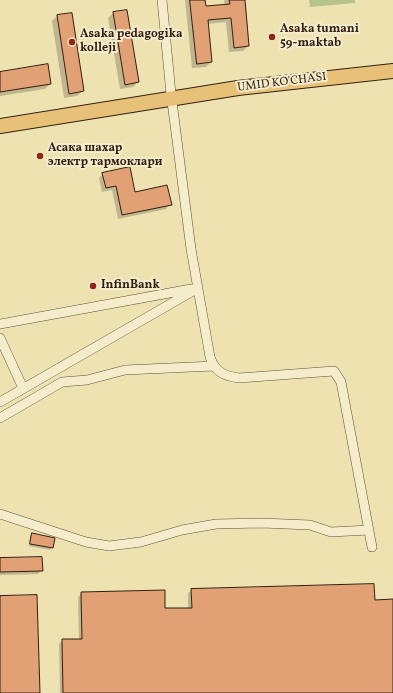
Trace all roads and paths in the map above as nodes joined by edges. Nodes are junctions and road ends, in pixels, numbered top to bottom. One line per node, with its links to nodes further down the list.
1 (162, 0): 3 (street)
2 (393, 71): 3 (main road, UMID KO'CHASI)
3 (171, 99): 4 (main road, UMID KO'CHASI); 5 (street)
4 (0, 126)
5 (198, 288): 6 (street); 8 (street); 9 (street)
6 (0, 324)
7 (0, 338): 9 (street)
8 (214, 366): 11 (street); 13 (street)
9 (23, 388): 10 (street)
10 (0, 402)
11 (0, 418)
12 (0, 514): 13 (street)
13 (369, 530): 14 (street)
14 (372, 547)

